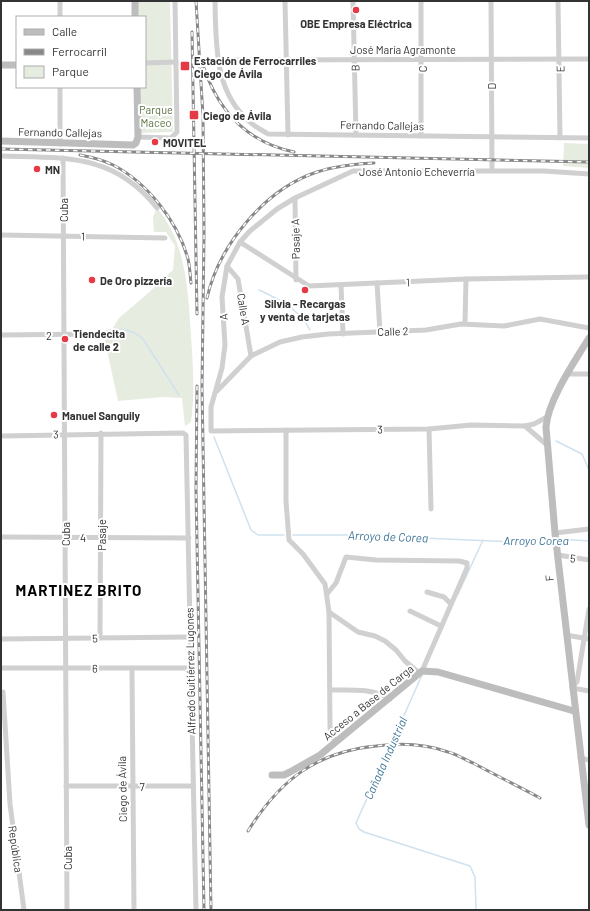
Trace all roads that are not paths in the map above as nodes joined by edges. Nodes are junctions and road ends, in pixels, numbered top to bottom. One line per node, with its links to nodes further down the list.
1 (60, 1): 10 (street)
2 (135, 1): 11 (street)
3 (175, 1): 19 (street)
4 (215, 1): 15 (street, Fernando Callejas)
5 (285, 1): 16 (street)
6 (353, 1): 17 (street, B)
7 (421, 1): 18 (street, C)
8 (491, 1): 12 (street, D)
9 (558, 1): 13 (street, E)
10 (60, 16)
11 (135, 16)
12 (491, 59): 13 (street, José María Agramonte); 18 (street, José María Agramonte); 29 (street, D)
13 (560, 59): 14 (street, José María Agramonte); 30 (street, E)
14 (589, 59)
15 (217, 60): 16 (street, José María Agramonte); 25 (street, Fernando Callejas)
16 (286, 60): 17 (street, José María Agramonte); 25 (street)
17 (354, 60): 18 (street, José María Agramonte); 26 (street, B)
18 (422, 60): 27 (street, C)
19 (176, 62): 20 (street); 28 (street)
20 (146, 63)
21 (1, 65): 22 (street)
22 (16, 65)
23 (60, 88): 33 (street)
24 (137, 88): 28 (street)
25 (288, 135): 26 (street, Fernando Callejas)
26 (356, 135): 27 (street, Fernando Callejas)
27 (422, 136): 29 (street, Fernando Callejas)
28 (138, 137): 33 (street, Fernando Callejas)
29 (491, 138): 30 (street, Fernando Callejas); 36 (street, D)
30 (560, 138): 31 (street, Fernando Callejas)
31 (589, 138)
32 (1, 142): 33 (street, Fernando Callejas)
33 (60, 144)
34 (1, 156): 35 (street)
35 (63, 158): 39 (street); 41 (street, Cuba)
36 (492, 171): 37 (street, José Antonio Echeverría); 38 (street, José Antonio Echeverría)
37 (589, 174)
38 (295, 198): 43 (street, José Antonio Echeverría); 47 (street, Pasaje A)
39 (157, 208)
40 (1, 235): 41 (street, 1)
41 (63, 236): 42 (street, 1); 56 (street, Cuba)
42 (165, 238)
43 (240, 242): 44 (street, A); 47 (street, 1)
44 (227, 266): 58 (street, Calle A); 61 (street, A)
45 (589, 277): 46 (street, 1)
46 (466, 279): 48 (street, 1); 50 (street)
47 (296, 280): 49 (street, 1)
48 (377, 283): 49 (street, 1); 52 (street)
49 (341, 285): 54 (street)
50 (465, 324): 51 (street, Calle 2); 52 (street, Calle 2)
51 (589, 328)
52 (380, 332): 54 (street, Calle 2)
53 (97, 334): 56 (street, 2)
54 (343, 334): 58 (street, Calle 2)
55 (1, 335): 56 (street, 2)
56 (64, 336): 69 (street, Cuba)
57 (589, 338): 59 (street, F)
58 (251, 356): 61 (street, Calle 2)
59 (567, 374): 60 (street); 62 (street, F)
60 (589, 374)
61 (215, 394): 66 (street, A)
62 (547, 417): 63 (street, 3); 71 (street, F)
63 (524, 426): 64 (street, 3); 71 (street)
64 (429, 429): 65 (street, 3); 72 (street)
65 (286, 430): 66 (street, 3); 82 (street)
66 (211, 431)
67 (101, 433): 68 (street, 3); 69 (street, 3); 77 (street, Pasaje)
68 (183, 433): 78 (street, Alfredo Guitiérrez Lugones)
69 (65, 434): 70 (street, 3); 76 (street, Cuba)
70 (1, 436)
71 (547, 445): 74 (street, F)
72 (431, 509)
73 (589, 529): 74 (street)
74 (554, 533): 79 (street, F)
75 (1, 537): 76 (street, 4)
76 (65, 537): 77 (street, 4); 90 (street, Cuba)
77 (101, 537): 78 (street, 4); 91 (street, Pasaje)
78 (189, 538): 89 (street, Alfredo Guitiérrez Lugones)
79 (558, 556): 80 (street, 5); 88 (street, F)
80 (589, 560)
81 (427, 592): 83 (street)
82 (327, 594): 83 (street); 86 (street)
83 (451, 604): 87 (street)
84 (589, 608): 92 (street)
85 (410, 611): 87 (street)
86 (329, 612): 98 (street); 100 (street)
87 (441, 626): 98 (street)
88 (566, 635): 92 (street); 99 (street, F)
89 (189, 637): 91 (street, 5); 97 (street, Alfredo Guitiérrez Lugones)
90 (66, 638): 91 (street, 5); 93 (street, 5); 95 (street, Cuba)
91 (100, 638)
92 (587, 638): 99 (street)
93 (1, 639)
94 (1, 668): 95 (street, 6)
95 (66, 668): 96 (street, 6); 109 (street, Cuba)
96 (132, 668): 97 (street, 6); 110 (street, Ciego de Ávila)
97 (190, 668): 111 (street, Alfredo Guitiérrez Lugones)
98 (421, 672): 103 (street, Acceso a Base de Carga); 104 (street, Acceso a Base de Carga)
99 (572, 688): 101 (street); 104 (street, F)
100 (330, 690): 103 (street); 105 (street)
101 (589, 691)
102 (3, 692): 114 (street, República)
103 (390, 699): 105 (street, Acceso a Base de Carga)
104 (574, 711): 106 (street, F)
105 (336, 742): 108 (street, Acceso a Base de Carga)
106 (580, 758): 107 (street); 112 (street, F)
107 (589, 760)
108 (272, 775)
109 (66, 786): 110 (street, 7); 115 (street, Cuba)
110 (133, 786): 111 (street, 7); 116 (street, Ciego de Ávila)
111 (193, 786): 117 (street, Alfredo Guitiérrez Lugones)
112 (588, 801): 113 (street, F)
113 (589, 825)
114 (24, 910)
115 (67, 910)
116 (134, 910)
117 (196, 910)

